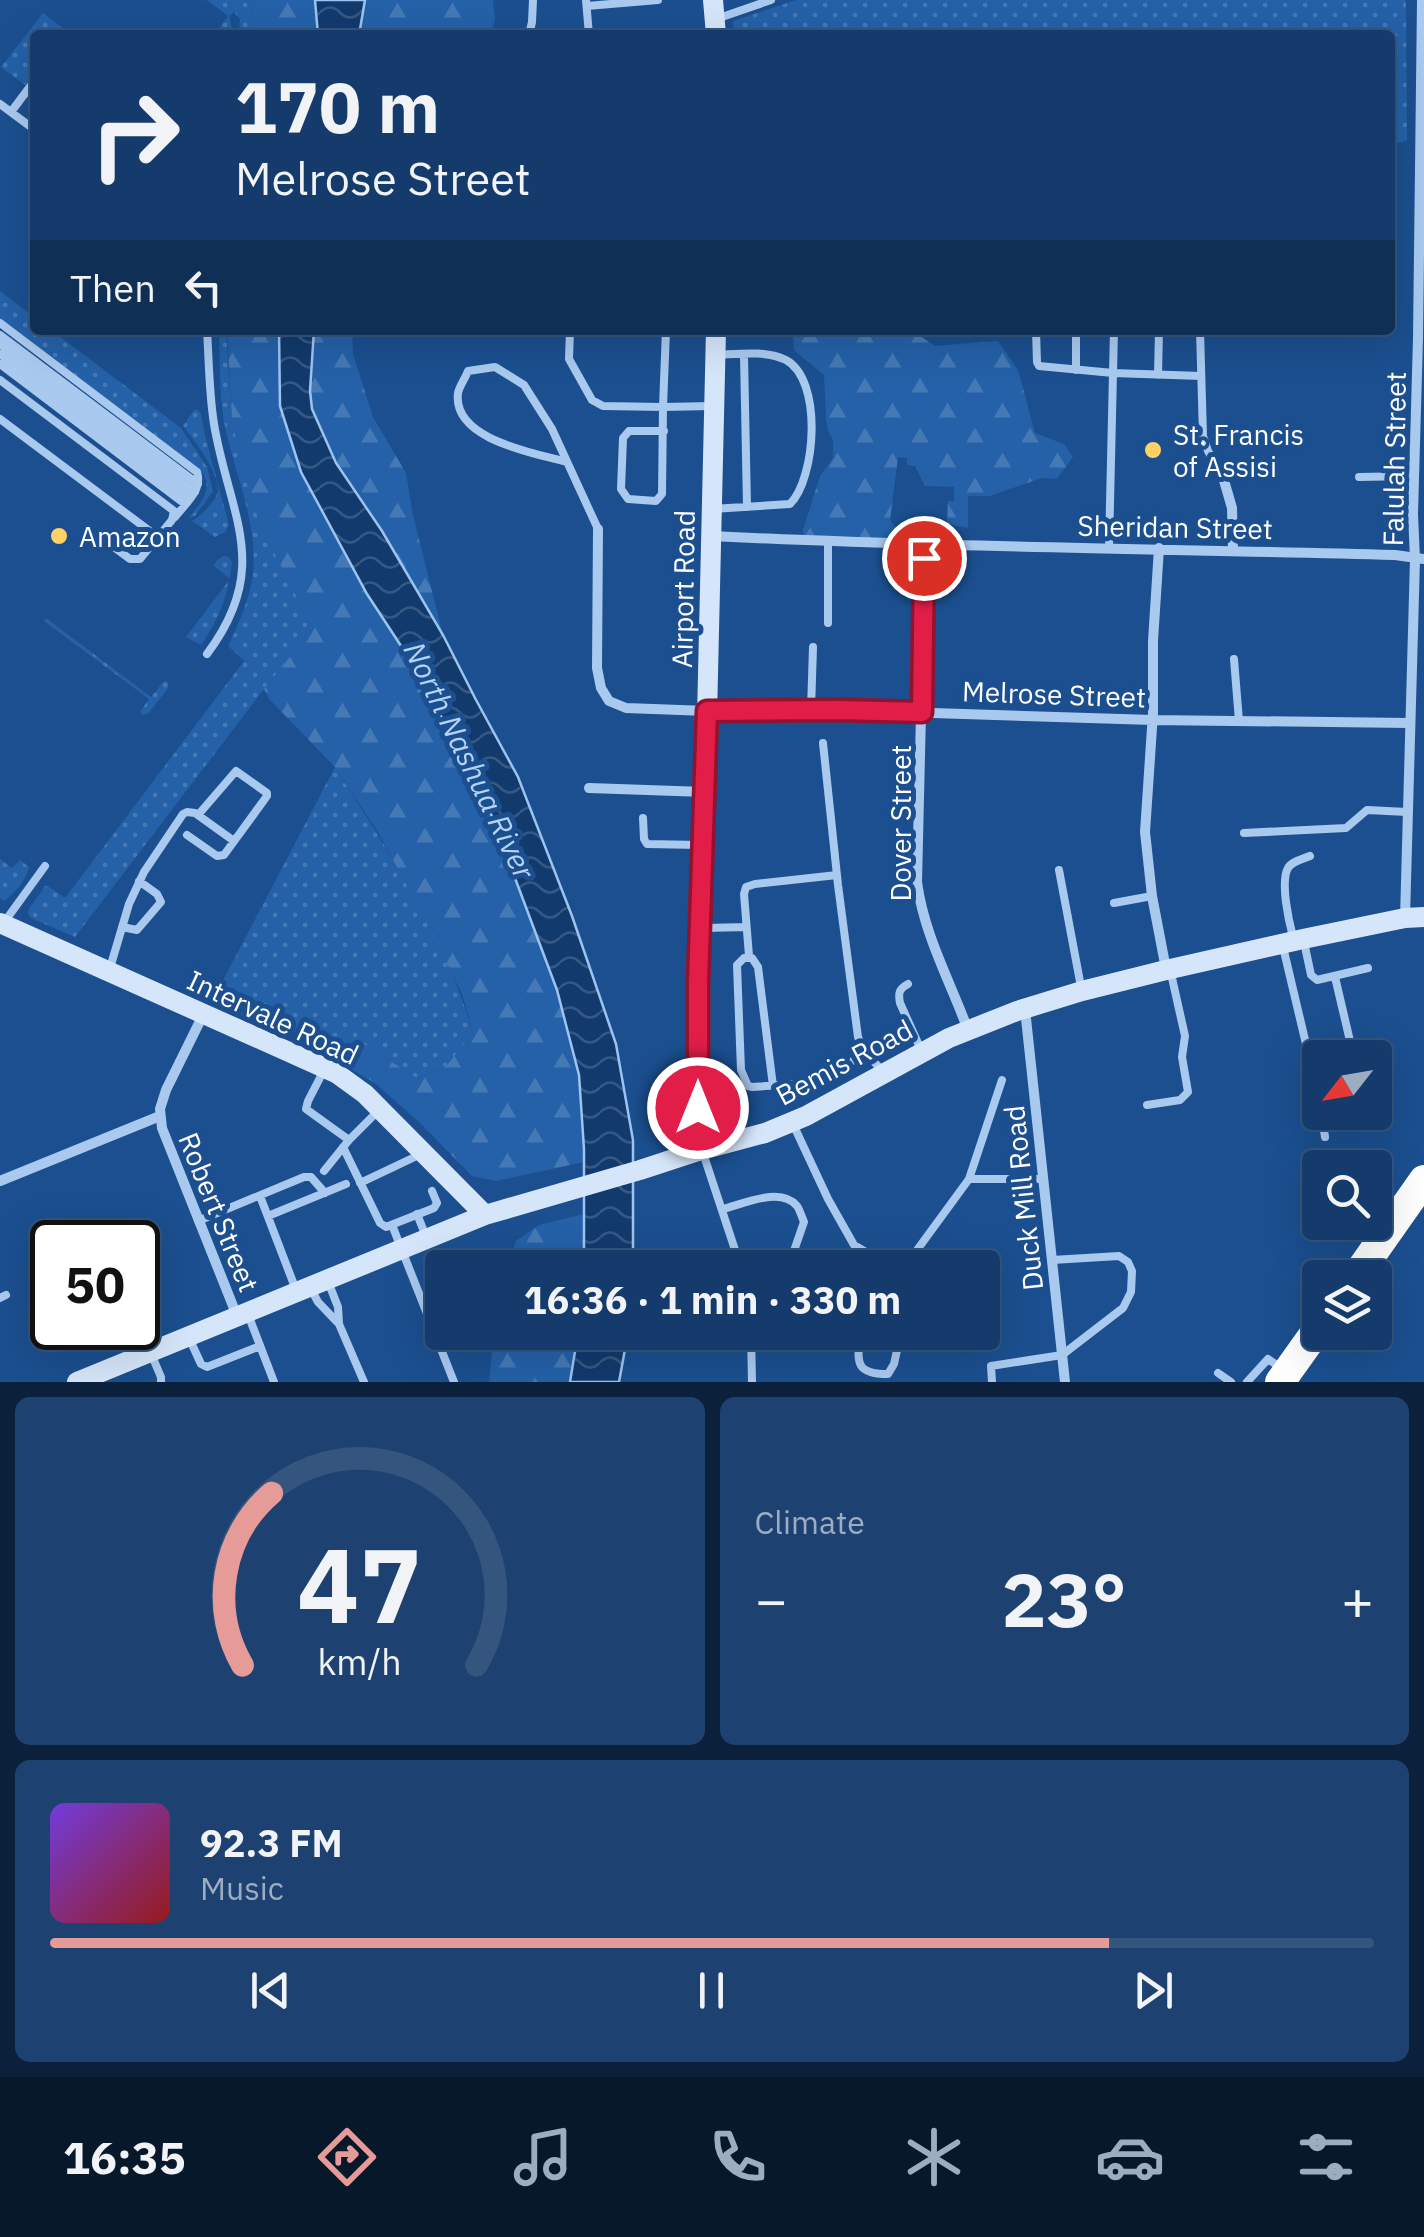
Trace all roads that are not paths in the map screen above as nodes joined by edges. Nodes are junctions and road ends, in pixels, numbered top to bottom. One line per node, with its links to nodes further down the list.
1 (533, 0): 9 (lane)
2 (658, 0): 6 (lane)
3 (736, 0): 7 (lane)
4 (771, 0): 7 (lane)
5 (1422, 0): 11 (street, Falulah Street)
6 (586, 3): 10 (lane)
7 (740, 11): 8 (lane)
8 (715, 18)
9 (530, 30)
10 (589, 30)
11 (1423, 79): 27 (street, Falulah Street)
12 (30, 87): 14 (lane)
13 (0, 104): 14 (lane)
14 (11, 112): 15 (lane)
15 (30, 126)
16 (0, 323): 46 (lane)
17 (0, 334): 46 (lane)
18 (207, 335): 62 (lane)
19 (570, 335): 39 (lane)
20 (666, 335): 39 (lane)
21 (716, 335): 31 (main road, Airport Road)
22 (1036, 335): 33 (lane)
23 (1076, 335): 33 (lane)
24 (1114, 335): 34 (lane)
25 (1159, 335): 35 (lane)
26 (1200, 335): 36 (lane)
27 (1421, 338): 43 (street, Falulah Street)
28 (0, 344): 46 (lane)
29 (0, 354): 46 (lane)
30 (744, 354): 31 (lane); 47 (lane); 47 (lane)
31 (716, 355): 38 (main road, Airport Road)
32 (0, 364): 46 (lane)
33 (1076, 370): 34 (lane)
34 (1113, 373): 35 (lane); 56 (lane)
35 (1158, 374): 36 (lane)
36 (1201, 376): 44 (lane)
37 (0, 380): 49 (lane)
38 (714, 406): 39 (lane); 48 (main road, Airport Road)
39 (664, 407): 41 (lane)
40 (0, 419): 52 (lane)
41 (664, 431): 41 (lane)
42 (567, 462): 42 (lane); 50 (lane)
43 (1414, 476): 45 (lane); 59 (street, Falulah Street)
44 (1223, 477): 58 (street)
45 (1359, 477)
46 (192, 494): 49 (lane)
47 (747, 507): 48 (lane)
48 (712, 509): 51 (main road, Airport Road)
49 (175, 517): 52 (lane)
50 (598, 530): 65 (street, Melrose Street)
51 (712, 536): 53 (street, Sheridan Street); 65 (main road, Airport Road)
52 (159, 538): 54 (lane)
53 (828, 541): 55 (street, Sheridan Street); 60 (lane)
54 (112, 545)
55 (925, 546): 56 (street, Sheridan Street); 67 (street, Dover Street)
56 (1109, 547): 57 (street, Sheridan Street)
57 (1159, 548): 58 (street, Sheridan Street); 69 (street)
58 (1233, 551): 59 (street, Sheridan Street)
59 (1420, 559): 68 (street, Falulah Street)
60 (828, 623)
61 (813, 647): 64 (lane)
62 (207, 654)
63 (1234, 659): 70 (lane)
64 (811, 710): 65 (street, Melrose Street); 67 (street, Melrose Street)
65 (707, 711): 73 (main road, Airport Road)
66 (1424, 711): 68 (street, Melrose Street)
67 (922, 712): 69 (street, Melrose Street); 103 (street, Dover Street)
68 (1409, 717): 70 (street, Melrose Street); 74 (street, Falulah Street)
69 (1153, 720): 70 (street, Melrose Street); 86 (street)
70 (1239, 720)
71 (823, 744): 84 (lane)
72 (590, 788): 73 (street)
73 (706, 792): 80 (main road, Airport Road)
74 (1407, 812): 77 (lane); 88 (street, Falulah Street)
75 (198, 815): 79 (lane); 79 (lane); 85 (lane)
76 (643, 818): 80 (lane)
77 (1244, 834)
78 (188, 836): 79 (lane)
79 (234, 842)
80 (704, 845): 92 (main road, Airport Road)
81 (1310, 856): 93 (lane)
82 (45, 866): 89 (lane)
83 (1059, 870): 100 (lane)
84 (837, 875): 91 (lane); 107 (lane)
85 (139, 882): 90 (lane); 90 (lane)
86 (1152, 896): 87 (lane); 96 (street)
87 (1114, 903)
88 (1414, 918): 93 (main road, Bemis Road)
89 (1, 923): 97 (main road, Intervale Road)
90 (122, 927): 97 (lane)
91 (746, 927): 92 (lane); 94 (lane)
92 (701, 928): 119 (main road, Airport Road)
93 (1293, 941): 96 (main road, Bemis Road); 98 (lane); 104 (lane)
94 (749, 956): 111 (lane); 111 (lane)
95 (1368, 968): 98 (lane)
96 (1168, 970): 100 (main road, Bemis Road); 112 (lane)
97 (108, 972): 102 (main road, Intervale Road)
98 (1334, 977): 105 (lane)
99 (908, 984): 106 (lane)
100 (1082, 992): 101 (main road, Bemis Road)
101 (1026, 1009): 103 (main road, Bemis Road); 123 (street, Duck Mill Road)
102 (204, 1014): 108 (main road, Intervale Road); 114 (street, Robert Street)
103 (969, 1031): 106 (main road, Bemis Road)
104 (1310, 1040)
105 (1350, 1040)
106 (922, 1052): 109 (main road, Bemis Road)
107 (866, 1054): 109 (lane); 111 (lane)
108 (325, 1068): 113 (main road, Intervale Road); 118 (lane)
109 (884, 1073): 115 (main road, Bemis Road)
110 (1002, 1080): 122 (lane)
111 (773, 1086)
112 (1147, 1104)
113 (380, 1109): 118 (lane); 120 (main road, Intervale Road)
114 (160, 1116): 125 (street); 135 (street, Robert Street)
115 (792, 1122): 119 (main road, Bemis Road); 141 (lane)
116 (1324, 1130): 117 (lane)
117 (1325, 1137)
118 (346, 1143): 121 (lane); 126 (lane)
119 (701, 1150): 131 (lane); 133 (main road, Bemis Road)
120 (425, 1152): 126 (lane); 133 (main road, Intervale Road)
121 (324, 1171)
122 (969, 1179): 123 (lane); 142 (lane)
123 (1044, 1179): 143 (street, Duck Mill Road)
124 (1424, 1180): 144 (highway)
125 (0, 1181)
126 (360, 1182): 136 (lane)
127 (346, 1184): 129 (lane)
128 (432, 1190): 132 (lane)
129 (326, 1193): 130 (lane); 134 (lane)
130 (260, 1196): 134 (lane); 135 (lane)
131 (723, 1209): 139 (lane); 140 (lane)
132 (418, 1214): 136 (lane); 137 (lane)
133 (485, 1215): 137 (main road, Bemis Road)
134 (268, 1216): 145 (lane)
135 (198, 1221): 146 (street, Robert Street)
136 (392, 1225): 138 (lane)
137 (427, 1239): 138 (main road, Bemis Road)
138 (402, 1249): 145 (main road, Bemis Road); 164 (lane)
139 (736, 1250)
140 (794, 1250)
141 (863, 1250)
142 (918, 1250)
143 (1052, 1260): 155 (street, Duck Mill Road); 155 (lane)
144 (1368, 1260)
145 (311, 1286): 146 (main road, Bemis Road); 147 (lane); 147 (lane)
146 (242, 1314): 148 (main road, Bemis Road); 149 (lane)
147 (339, 1324): 163 (lane)
148 (189, 1336): 149 (lane); 154 (main road, Bemis Road)
149 (260, 1346): 162 (lane)
150 (752, 1350): 159 (lane)
151 (859, 1350): 152 (lane)
152 (897, 1350)
153 (1303, 1350): 158 (highway)
154 (150, 1352): 157 (main road, Bemis Road); 161 (lane)
155 (1062, 1355): 165 (lane); 166 (street, Duck Mill Road)
156 (1218, 1373): 167 (lane)
157 (103, 1377): 160 (main road, Bemis Road)
158 (1284, 1377): 168 (lane)
159 (755, 1381)
160 (76, 1382)
161 (160, 1382)
162 (274, 1382)
163 (364, 1382)
164 (454, 1382)
165 (992, 1382)
166 (1065, 1382)
167 (1231, 1382)
168 (1247, 1382)

